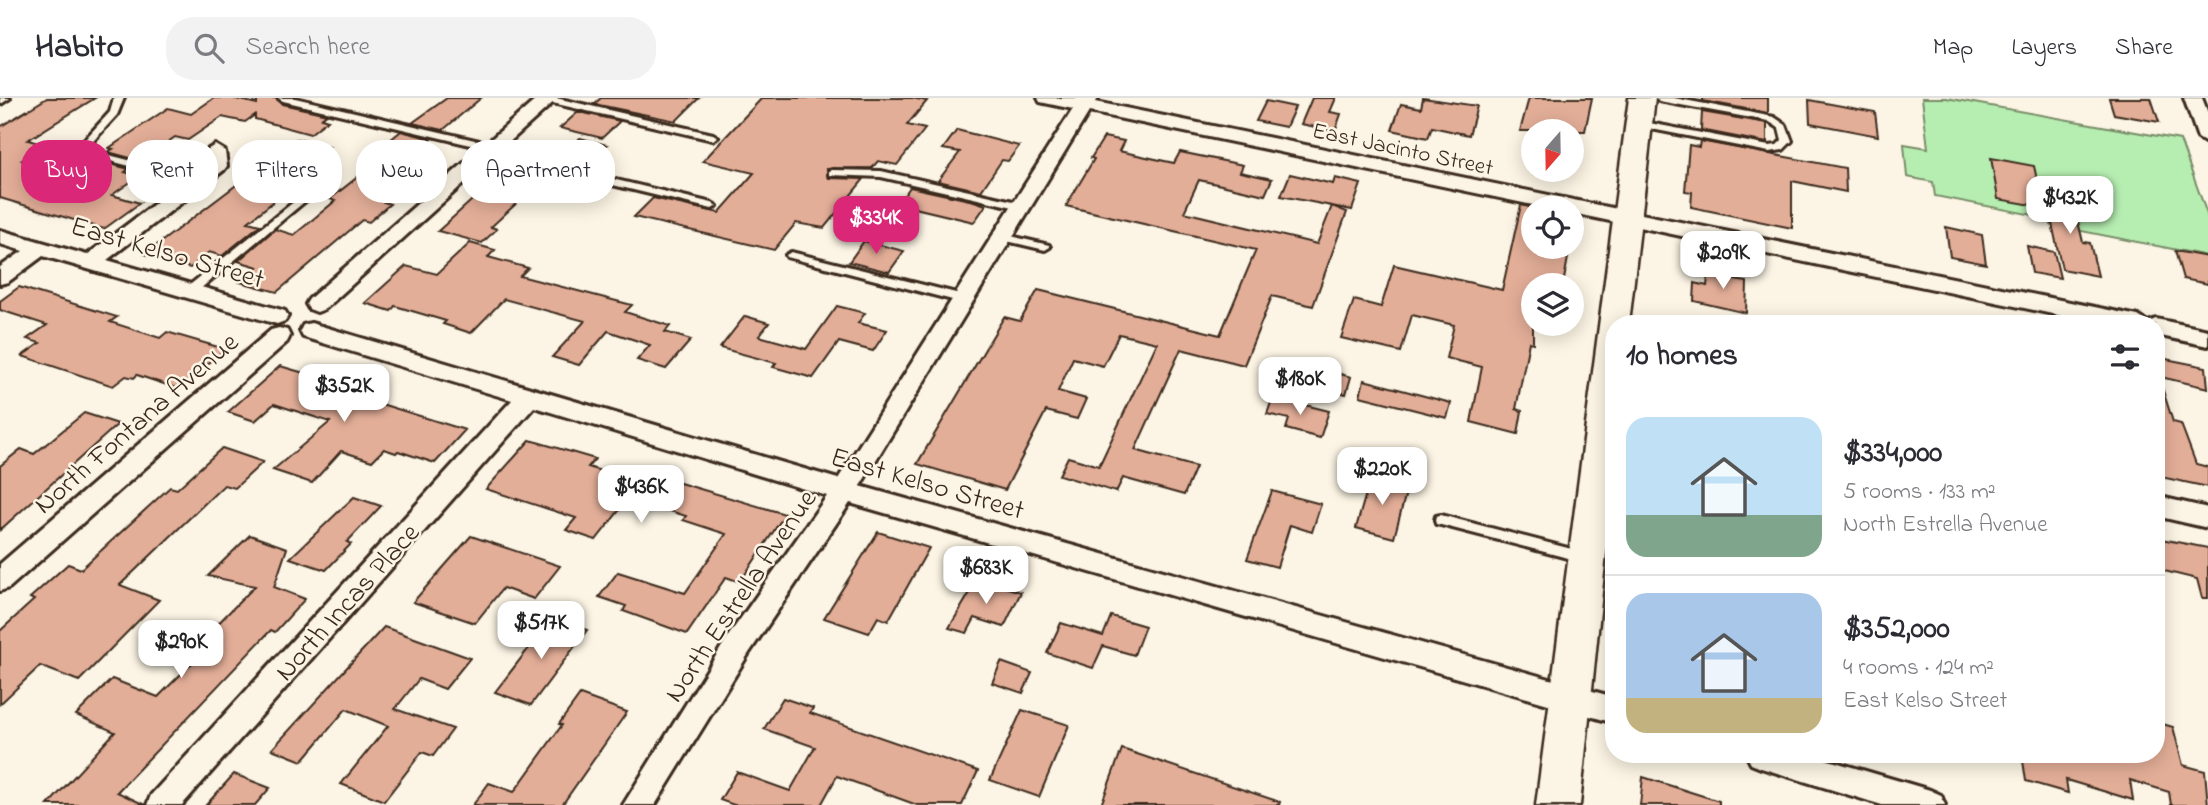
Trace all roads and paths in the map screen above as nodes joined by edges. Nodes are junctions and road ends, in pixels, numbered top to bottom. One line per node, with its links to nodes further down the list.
1 (119, 98): 12 (lane)
2 (283, 98): 11 (lane)
3 (549, 98): 8 (lane); 10 (street)
4 (1047, 98): 6 (street, East Jacinto Street)
5 (2193, 98): 9 (street)
6 (1086, 102): 19 (street, North Estrella Avenue); 20 (street, East Jacinto Street)
7 (1647, 107): 7 (lane); 20 (main road)
8 (713, 137)
9 (2208, 138)
10 (501, 140)
11 (461, 143)
12 (126, 162)
13 (832, 173): 19 (lane)
14 (461, 175): 30 (street)
15 (615, 181): 18 (lane)
16 (168, 203): 26 (street)
17 (297, 203): 28 (lane)
18 (712, 205)
19 (1021, 206): 22 (street, North Estrella Avenue)
20 (1625, 219): 31 (main road); 32 (street, East Jacinto Street)
21 (0, 237): 24 (street, East Kelso Street)
22 (1002, 237): 23 (lane); 29 (street, North Estrella Avenue)
23 (1045, 247)
24 (41, 248): 26 (street, East Kelso Street); 27 (street)
25 (790, 255): 29 (lane)
26 (91, 262): 28 (street, East Kelso Street)
27 (0, 277)
28 (190, 291): 33 (street, East Kelso Street)
29 (964, 299): 39 (street, North Estrella Avenue)
30 (317, 304): 33 (street); 35 (street)
31 (1614, 315)
32 (2094, 315)
33 (278, 326): 35 (street); 44 (street, North Fontana Avenue)
34 (2165, 329): 36 (street)
35 (312, 331): 37 (street, East Kelso Street)
36 (2208, 338)
37 (530, 396): 39 (street, East Kelso Street); 48 (street, North Incas Place)
38 (1605, 397): 43 (main road)
39 (844, 491): 45 (street, East Kelso Street); 49 (street, North Estrella Avenue)
40 (2165, 508): 41 (street)
41 (2208, 518)
42 (1441, 520): 43 (lane)
43 (1587, 558): 45 (main road)
44 (0, 580)
45 (1571, 697): 46 (street, East Kelso Street); 50 (main road)
46 (1605, 707)
47 (1791, 763): 51 (street)
48 (162, 805)
49 (638, 805)
50 (1558, 805)
51 (1930, 805)

